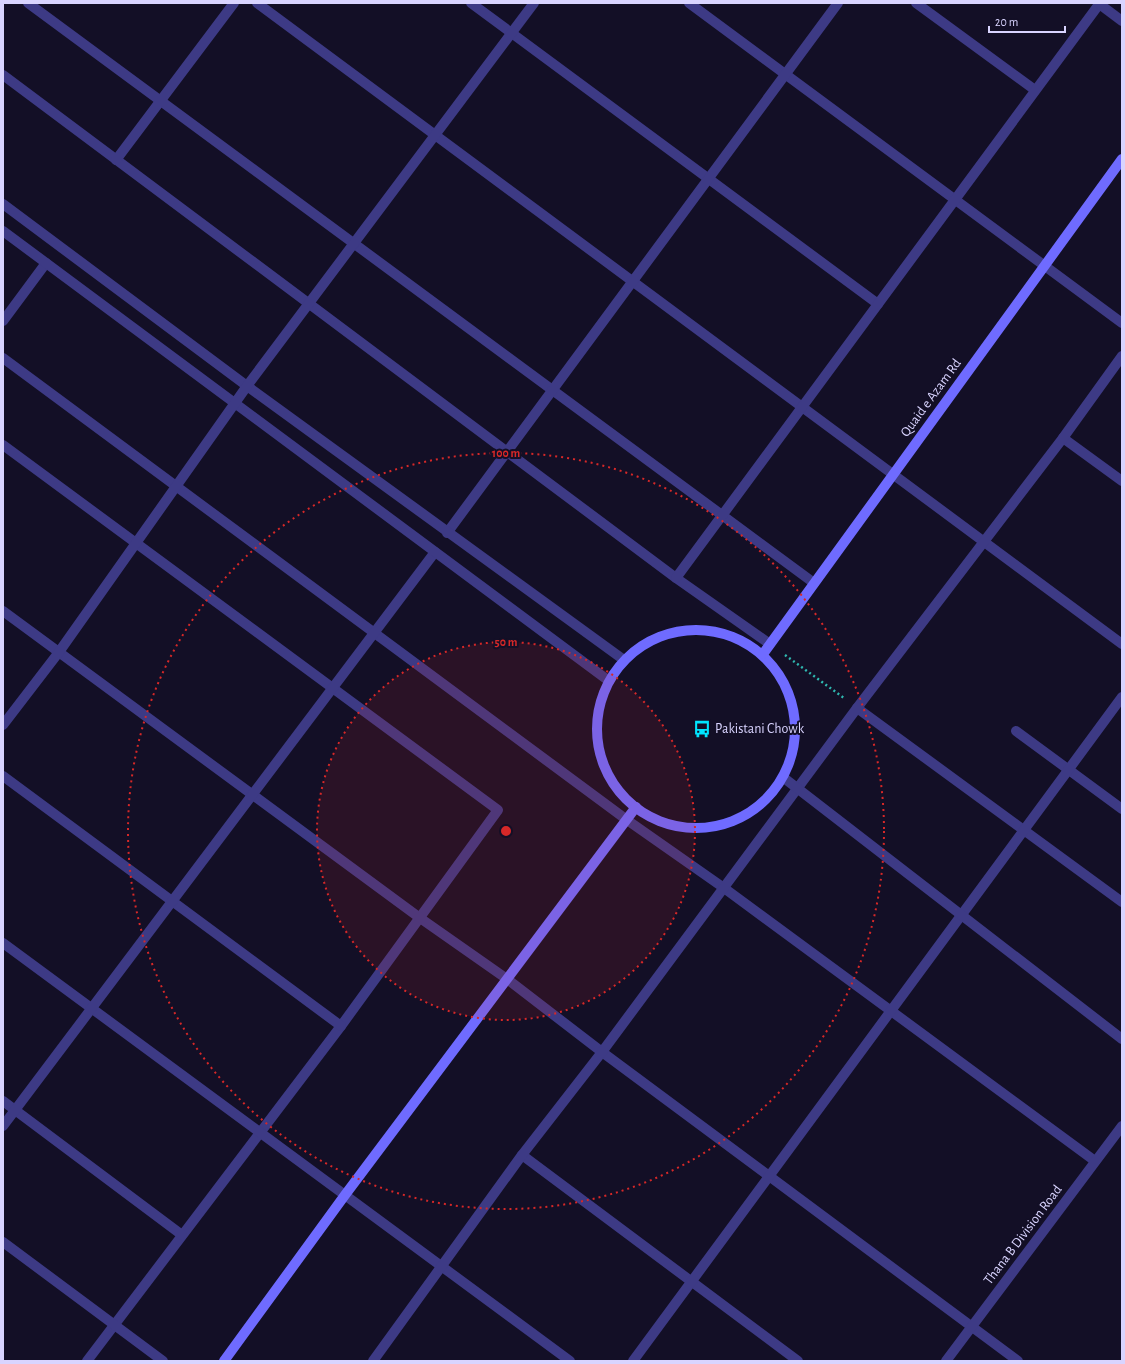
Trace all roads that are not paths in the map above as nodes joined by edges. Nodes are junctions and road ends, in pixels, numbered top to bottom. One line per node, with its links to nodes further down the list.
1 (28, 3): 15 (street)
2 (234, 3): 15 (street)
3 (256, 3): 16 (street)
4 (471, 3): 11 (street)
5 (534, 3): 11 (street)
6 (689, 3): 12 (street)
7 (838, 3): 12 (street)
8 (916, 3): 14 (street)
9 (1099, 3): 10 (street); 14 (street)
10 (1122, 21)
11 (512, 33): 16 (street); 19 (street)
12 (786, 74): 19 (street); 20 (street)
13 (3, 75): 18 (street)
14 (1036, 90): 20 (street)
15 (161, 100): 18 (street); 23 (street)
16 (435, 135): 23 (street); 26 (street)
17 (1122, 159): 25 (main road, Quaid e Azam Rd)
18 (116, 160): 27 (street)
19 (709, 178): 26 (street); 28 (street)
20 (955, 199): 25 (street); 28 (street)
21 (3, 204): 33 (street)
22 (3, 231): 24 (street)
23 (354, 244): 27 (street); 34 (street)
24 (46, 263): 29 (street); 35 (street)
25 (1044, 266): 30 (street); 40 (main road, Quaid e Azam Rd)
26 (632, 281): 34 (street); 36 (street)
27 (308, 303): 33 (street); 39 (street)
28 (878, 304): 36 (street)
29 (3, 322)
30 (1122, 323)
31 (1122, 356): 37 (street)
32 (3, 358): 42 (street)
33 (247, 386): 35 (street); 44 (street)
34 (552, 390): 39 (street); 43 (street)
35 (235, 403): 42 (street); 47 (street)
36 (802, 407): 40 (street); 43 (street)
37 (1063, 438): 41 (street); 45 (street)
38 (3, 445): 46 (street)
39 (507, 451): 44 (street); 48 (street)
40 (893, 474): 45 (street); 49 (main road, Quaid e Azam Rd)
41 (1122, 481)
42 (176, 486): 46 (street); 51 (street)
43 (722, 515): 48 (street); 49 (street)
44 (447, 532): 56 (street)
45 (984, 542): 53 (street); 60 (street)
46 (136, 543): 54 (street); 58 (street)
47 (435, 552): 51 (street); 57 (street)
48 (676, 578): 52 (street)
49 (814, 583): 52 (main road, Quaid e Azam Rd)
50 (3, 611): 54 (street)
51 (375, 632): 58 (street); 70 (street)
52 (770, 644): 55 (main road, Quaid e Azam Rd)
53 (1122, 644)
54 (59, 652): 61 (street); 67 (street)
55 (763, 654): 56 (main road); 65 (main road)
56 (624, 660): 57 (main road)
57 (610, 681): 68 (main road)
58 (333, 688): 67 (street); 76 (street)
59 (1122, 697): 63 (street)
60 (857, 708): 66 (street); 71 (street)
61 (3, 725)
62 (1016, 731): 63 (street)
63 (1069, 770): 69 (street); 71 (street)
64 (3, 776): 73 (street)
65 (784, 778): 66 (street); 68 (main road)
66 (798, 789): 72 (street); 75 (street)
67 (253, 795): 73 (street); 76 (street)
68 (636, 807): 70 (main road)
69 (1122, 809)
70 (627, 820): 72 (street); 78 (main road)
71 (1024, 831): 74 (street); 75 (street)
72 (724, 888): 80 (street); 83 (street)
73 (172, 902): 79 (street); 81 (street)
74 (1122, 902)
75 (962, 916): 80 (street); 82 (street)
76 (420, 918): 78 (street); 81 (street)
77 (3, 943): 79 (street)
78 (506, 979): 83 (street); 92 (main road)
79 (92, 1008): 85 (street); 88 (street)
80 (891, 1011): 90 (street); 91 (street)
81 (341, 1026): 88 (street)
82 (1122, 1039)
83 (602, 1052): 89 (street); 91 (street)
84 (3, 1101): 85 (street)
85 (15, 1110): 86 (street); 93 (street)
86 (3, 1126)
87 (1122, 1126): 90 (street, Thana B Division Road)
88 (260, 1133): 92 (street); 93 (street)
89 (522, 1155): 95 (street); 96 (street)
90 (1095, 1161): 98 (street, Thana B Division Road)
91 (769, 1176): 96 (street); 98 (street)
92 (345, 1195): 95 (street); 101 (main road)
93 (182, 1234): 97 (street)
94 (3, 1242): 97 (street)
95 (441, 1267): 102 (street); 103 (street)
96 (692, 1282): 104 (street); 105 (street)
97 (113, 1325): 99 (street); 100 (street)
98 (972, 1326): 106 (street, Thana B Division Road); 107 (street)
99 (87, 1361)
100 (163, 1361)
101 (224, 1361)
102 (373, 1361)
103 (570, 1361)
104 (634, 1361)
105 (798, 1361)
106 (946, 1361)
107 (1018, 1361)

